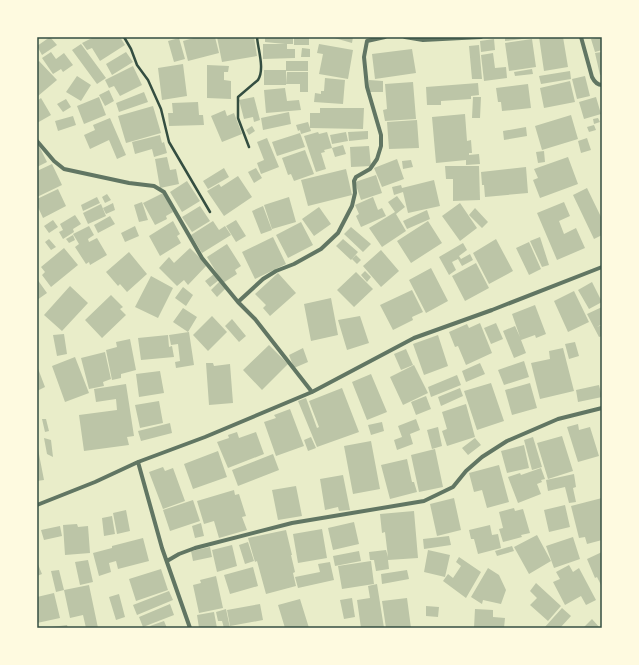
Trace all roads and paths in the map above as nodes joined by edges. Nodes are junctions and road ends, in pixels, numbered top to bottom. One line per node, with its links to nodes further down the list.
1 (124, 37): 10 (path)
2 (257, 37): 9 (path)
3 (386, 37): 12 (street)
4 (405, 37): 5 (street)
5 (481, 37)
6 (581, 37): 7 (street)
7 (602, 85)
8 (37, 141): 12 (street)
9 (249, 147)
10 (210, 212)
11 (602, 267): 13 (street)
12 (238, 302): 13 (street)
13 (312, 392): 15 (street)
14 (602, 408): 17 (street)
15 (138, 462): 16 (street); 17 (street)
16 (37, 505)
17 (167, 561): 18 (street)
18 (190, 628)

